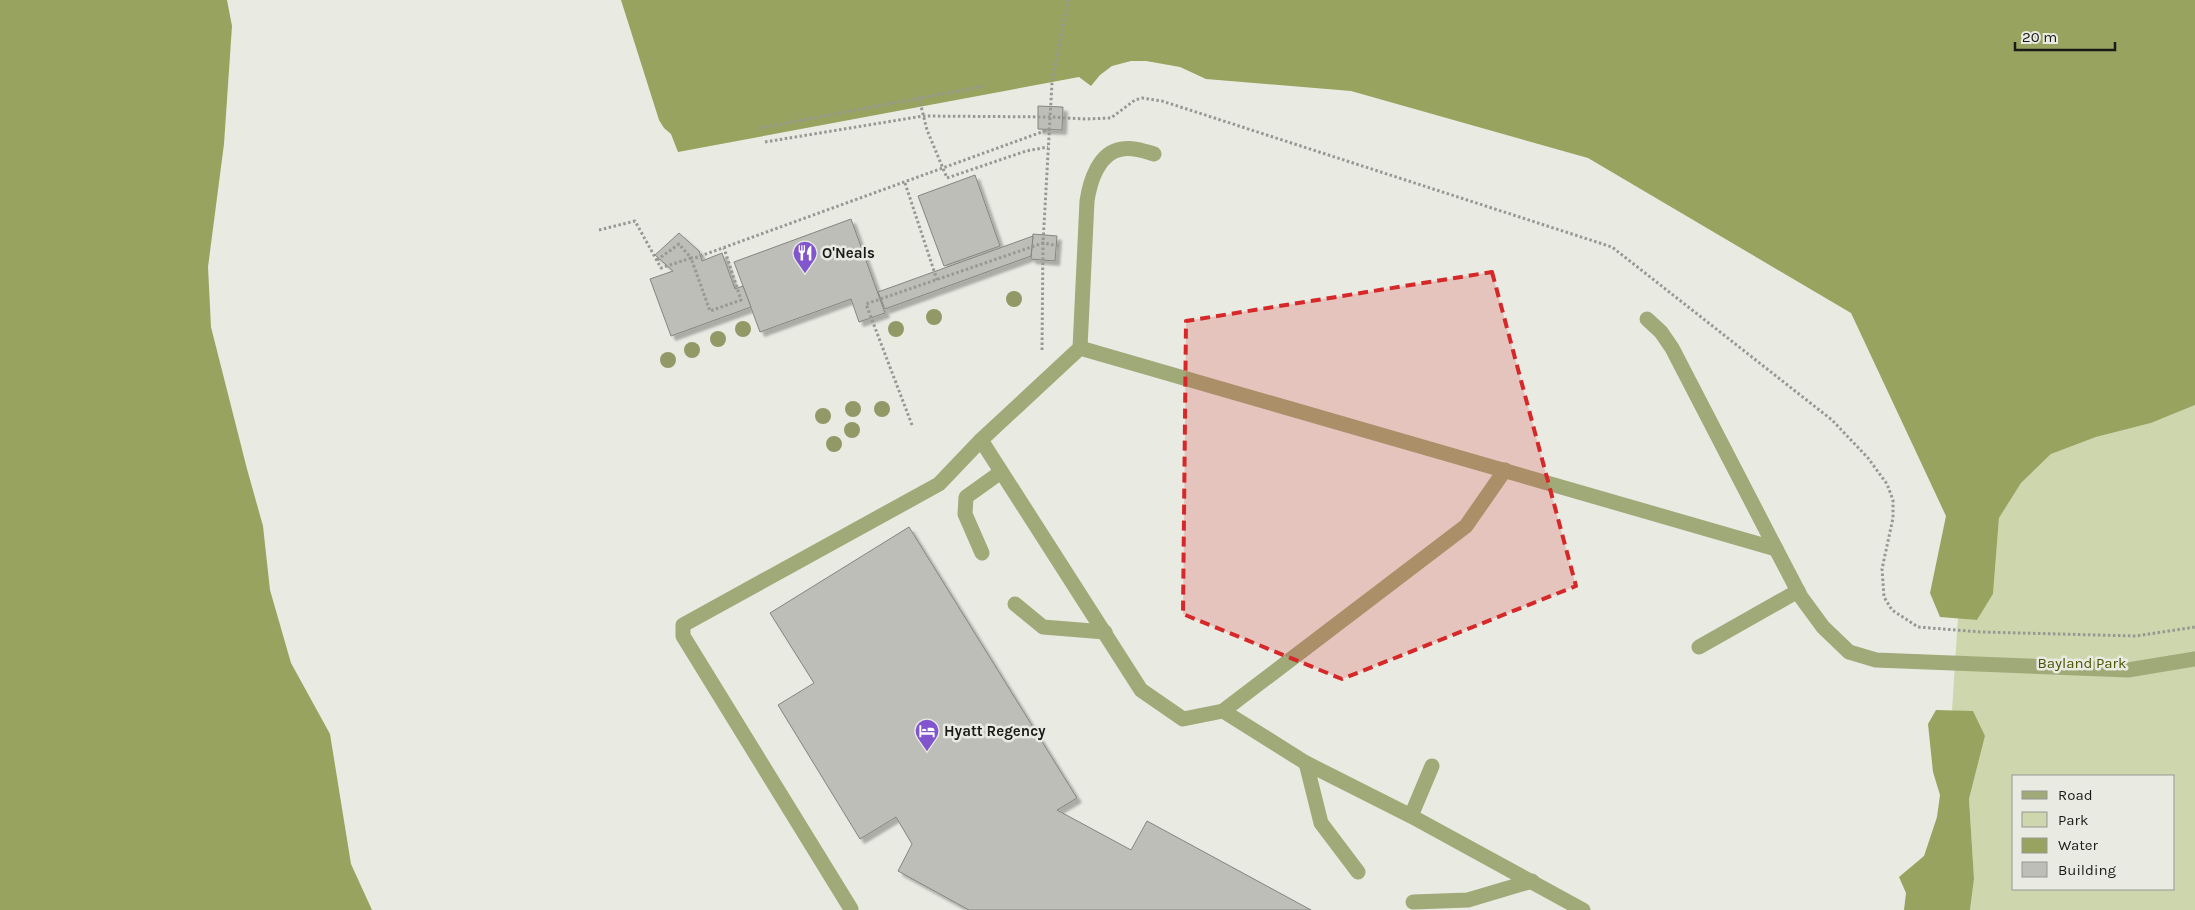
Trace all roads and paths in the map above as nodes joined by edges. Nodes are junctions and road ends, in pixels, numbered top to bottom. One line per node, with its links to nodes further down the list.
1 (1068, 0): 5 (path)
2 (984, 86): 3 (path)
3 (919, 98): 4 (path); 6 (path)
4 (923, 116): 5 (path); 8 (path); 11 (path)
5 (1051, 117): 7 (path)
6 (760, 128)
7 (1050, 129): 9 (path); 11 (path)
8 (766, 142)
9 (1048, 147): 11 (path); 14 (path)
10 (1154, 154): 16 (street)
11 (945, 169): 12 (path)
12 (905, 183): 15 (path); 19 (path)
13 (599, 230): 18 (path)
14 (1043, 242): 16 (path); 19 (path); 22 (path)
15 (724, 248): 17 (path); 17 (path)
16 (1085, 251): 21 (street)
17 (691, 258): 18 (path); 18 (path)
18 (657, 260)
19 (937, 280): 23 (path)
20 (1647, 319): 27 (street)
21 (1080, 348): 24 (street); 25 (street)
22 (1042, 357)
23 (912, 425)
24 (981, 440): 26 (street); 41 (street)
25 (1505, 470): 27 (street); 34 (street)
26 (1001, 472): 28 (street); 31 (street)
27 (1776, 549): 29 (street)
28 (982, 553)
29 (1798, 591): 32 (street); 33 (street)
30 (1015, 604): 31 (street)
31 (1104, 632): 34 (street)
32 (1699, 647)
33 (2195, 659)
34 (1223, 711): 35 (street)
35 (1306, 763): 37 (street); 38 (street)
36 (1432, 766): 37 (street)
37 (1411, 816): 39 (street)
38 (1358, 872)
39 (1532, 881): 40 (street); 42 (street)
40 (1412, 902)
41 (850, 909)
42 (1583, 910)

